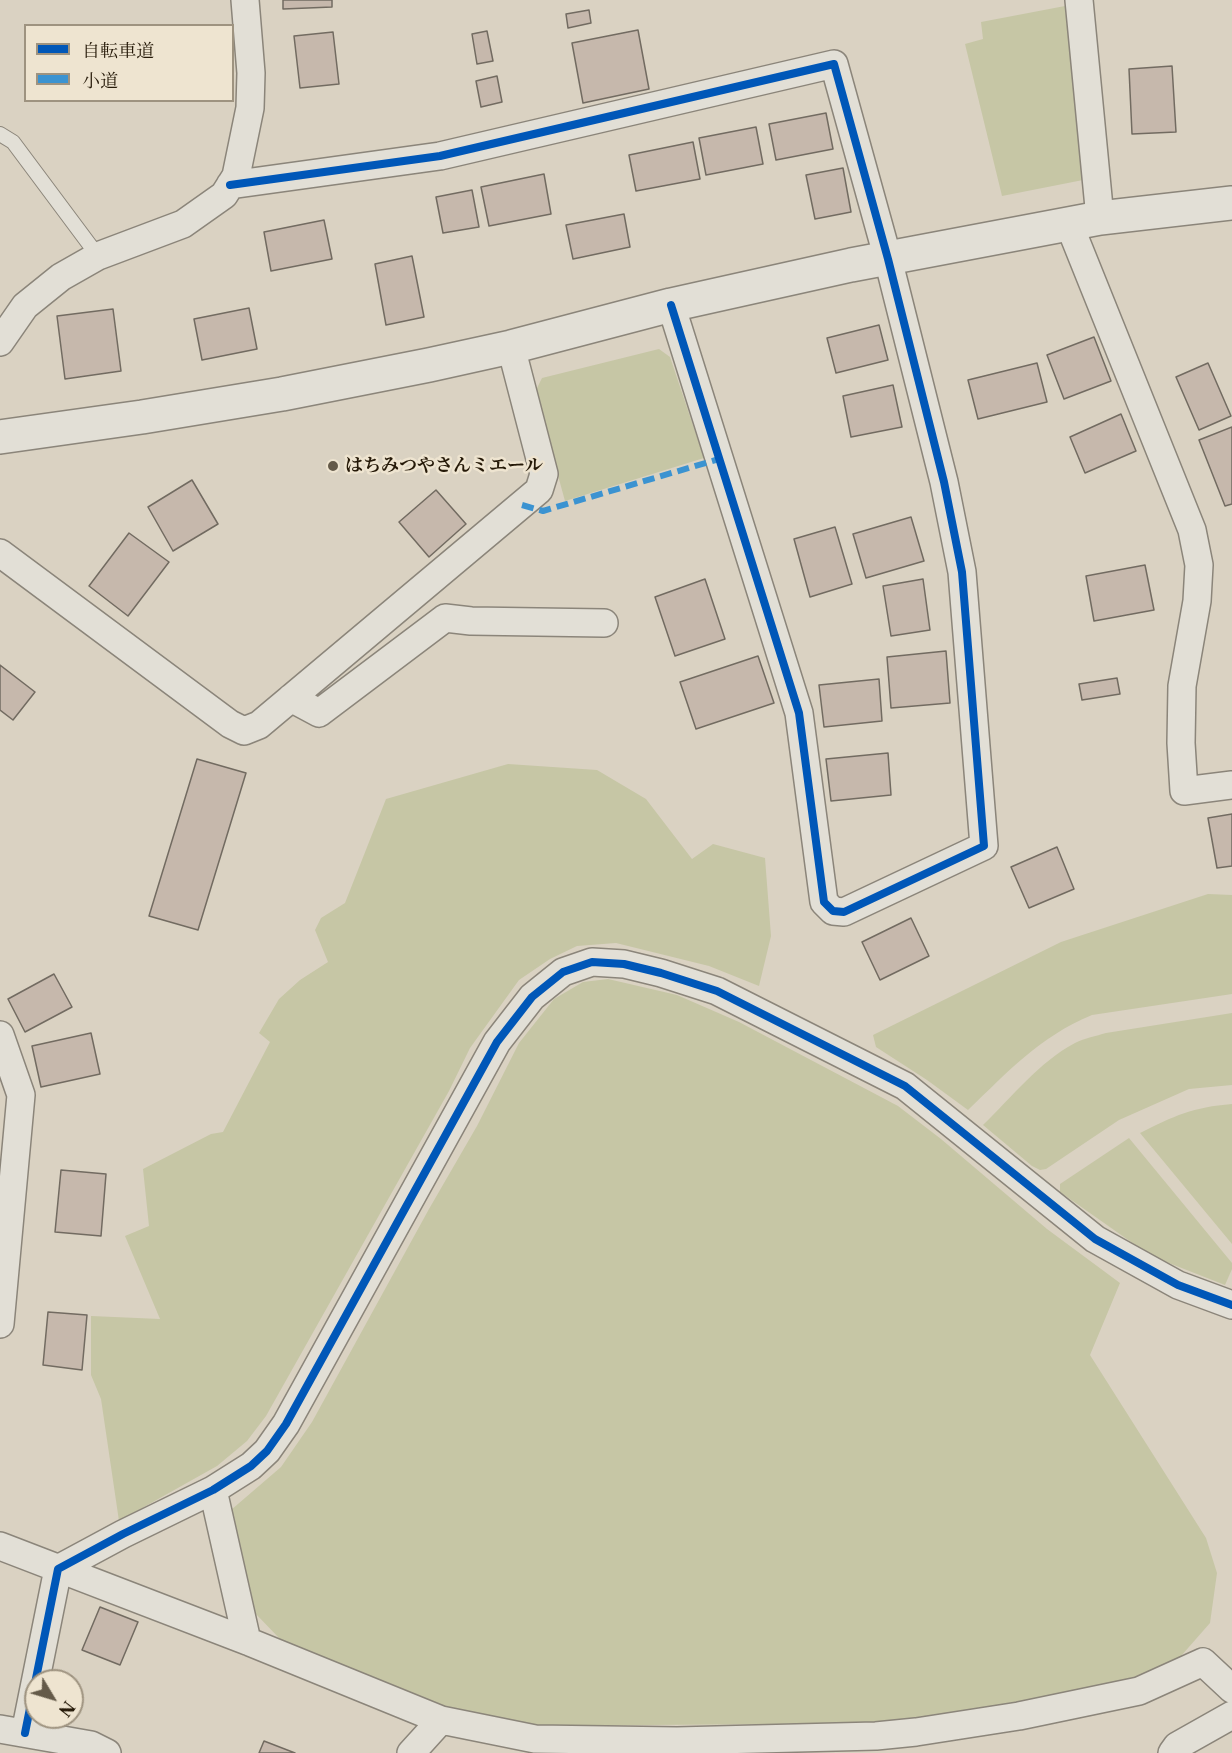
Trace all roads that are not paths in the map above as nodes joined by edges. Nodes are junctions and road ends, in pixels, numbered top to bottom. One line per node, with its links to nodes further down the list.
1 (245, 0): 4 (street)
2 (1079, 0): 6 (street)
3 (0, 134): 8 (lane)
4 (230, 185): 8 (street); 9 (street)
5 (1232, 203): 6 (street)
6 (1100, 218): 7 (street)
7 (1069, 224): 9 (street); 17 (street)
8 (98, 256): 11 (street)
9 (888, 259): 10 (street); 10 (street)
10 (671, 305): 12 (street)
11 (0, 342)
12 (511, 347): 13 (street); 16 (street)
13 (0, 437)
14 (0, 553): 16 (street)
15 (604, 623): 16 (street)
16 (291, 698)
17 (1232, 785)
18 (0, 1035): 20 (street)
19 (1232, 1305): 21 (street)
20 (0, 1324)
21 (213, 1491): 23 (street); 24 (street)
22 (0, 1546): 23 (street)
23 (58, 1569): 24 (street); 28 (street)
24 (248, 1641): 27 (street)
25 (1232, 1689): 27 (street)
26 (1232, 1714): 31 (street)
27 (441, 1720): 30 (street)
28 (12, 1731): 29 (street)
29 (107, 1753)
30 (411, 1753)
31 (1172, 1753)

